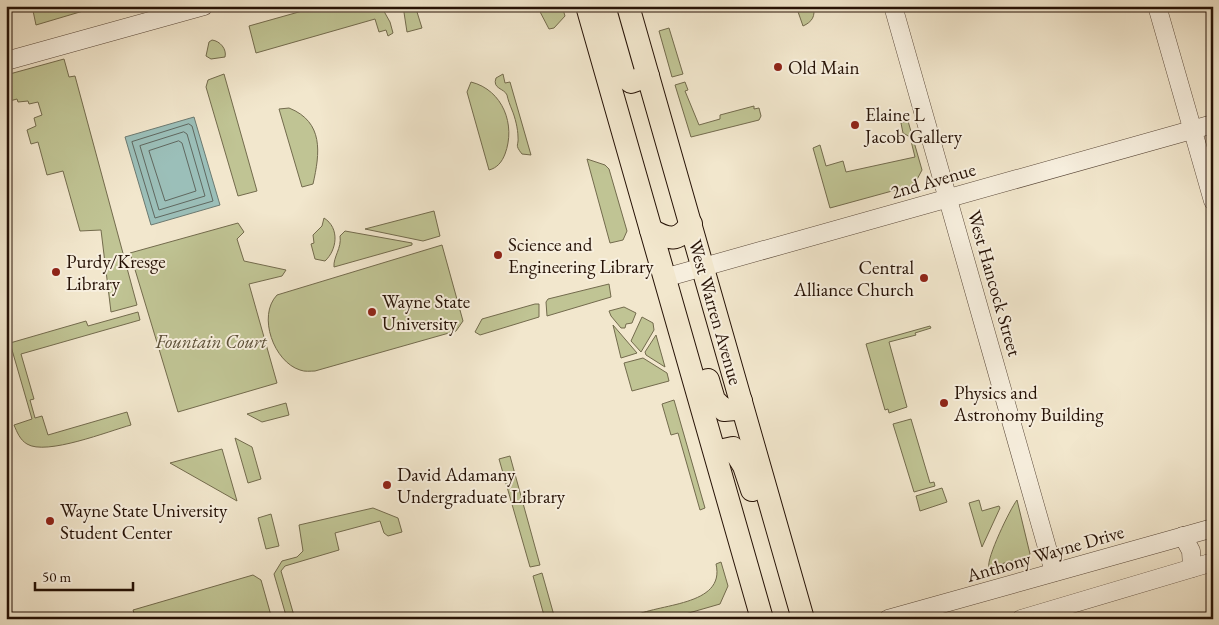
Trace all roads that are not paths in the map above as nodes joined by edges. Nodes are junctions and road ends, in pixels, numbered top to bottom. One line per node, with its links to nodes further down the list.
1 (204, 6): 7 (street)
2 (587, 6): 14 (main road, West Warren Avenue)
3 (604, 6): 8 (main road)
4 (628, 6): 8 (main road, West Warren Avenue)
5 (893, 6): 11 (street, West Hancock Street)
6 (1157, 6): 10 (street)
7 (6, 61)
8 (648, 76): 13 (main road, West Warren Avenue)
9 (1213, 124): 10 (street, 2nd Avenue)
10 (1192, 130): 11 (street, 2nd Avenue); 12 (street)
11 (948, 198): 15 (street, 2nd Avenue); 25 (street, West Hancock Street)
12 (1213, 201)
13 (691, 224): 14 (main road); 15 (main road, West Warren Avenue)
14 (651, 230): 16 (main road, West Warren Avenue)
15 (703, 267): 16 (street, 2nd Avenue); 18 (main road, West Warren Avenue)
16 (664, 278): 17 (main road, West Warren Avenue)
17 (682, 339): 18 (main road); 19 (main road, West Warren Avenue)
18 (741, 401): 22 (main road, West Warren Avenue)
19 (718, 458): 22 (main road); 26 (main road, West Warren Avenue)
20 (1213, 528): 21 (street, Anthony Wayne Drive)
21 (1183, 536): 24 (street); 25 (street, Anthony Wayne Drive)
22 (781, 540): 27 (main road, West Warren Avenue)
23 (1213, 562): 24 (street)
24 (1192, 568): 29 (street)
25 (1054, 572): 28 (street, Anthony Wayne Drive)
26 (762, 619)
27 (803, 619)
28 (888, 619)
29 (1020, 619)

